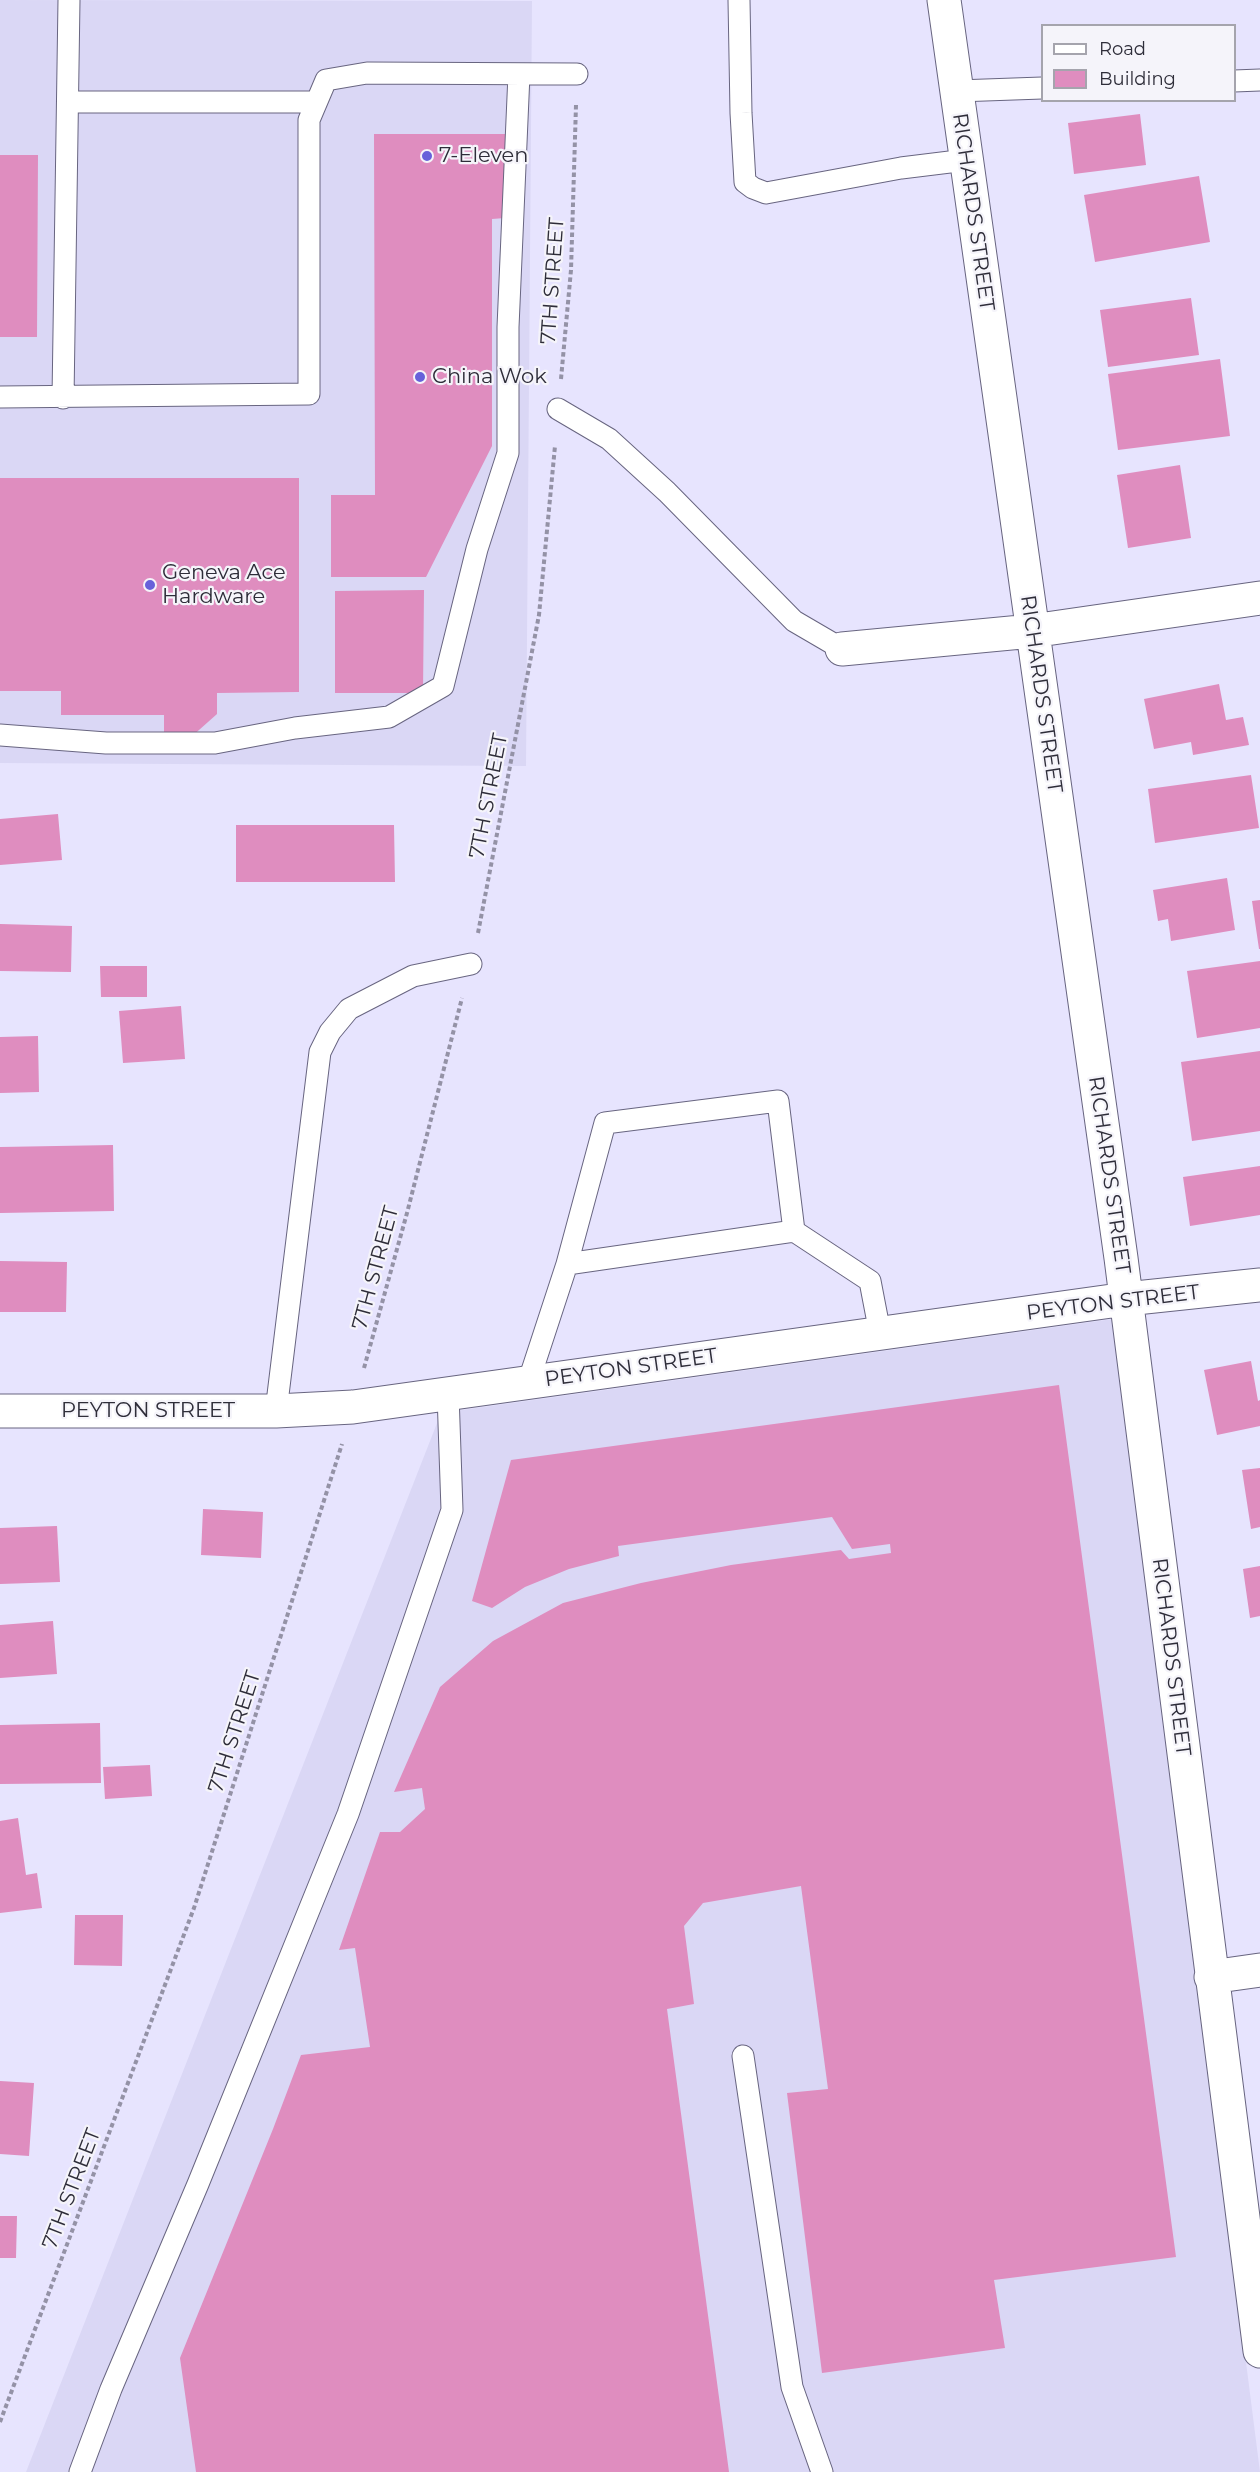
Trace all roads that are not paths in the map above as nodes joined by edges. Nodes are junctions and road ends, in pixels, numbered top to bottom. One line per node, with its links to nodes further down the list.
1 (69, 0): 10 (lane)
2 (739, 0): 12 (lane)
3 (944, 0): 9 (street, RICHARDS STREET)
4 (519, 74): 5 (lane); 11 (lane); 19 (lane)
5 (577, 74)
6 (1260, 80): 7 (lane)
7 (1236, 81)
8 (1041, 88): 9 (lane)
9 (957, 91): 12 (street, RICHARDS STREET)
10 (69, 102): 11 (lane); 14 (lane)
11 (316, 102): 14 (lane)
12 (966, 160): 17 (street, RICHARDS STREET)
13 (0, 397): 14 (lane)
14 (63, 398)
15 (558, 410): 18 (lane)
16 (1260, 598): 17 (street)
17 (1032, 631): 18 (street); 24 (street, RICHARDS STREET)
18 (842, 649)
19 (0, 735)
20 (471, 964): 29 (lane)
21 (794, 1231): 22 (lane); 22 (lane); 25 (lane)
22 (567, 1264): 26 (lane)
23 (1260, 1285): 24 (street, PEYTON STREET)
24 (1126, 1299): 25 (street, PEYTON STREET); 31 (street, RICHARDS STREET)
25 (880, 1333): 26 (street, PEYTON STREET)
26 (528, 1383): 27 (street, PEYTON STREET)
27 (448, 1394): 29 (street, PEYTON STREET); 34 (lane)
28 (0, 1411): 29 (street, PEYTON STREET)
29 (276, 1411)
30 (1260, 1970): 31 (street)
31 (1211, 1977): 33 (street, RICHARDS STREET)
32 (743, 2056): 35 (lane)
33 (1260, 2351)
34 (80, 2472)
35 (822, 2472)

